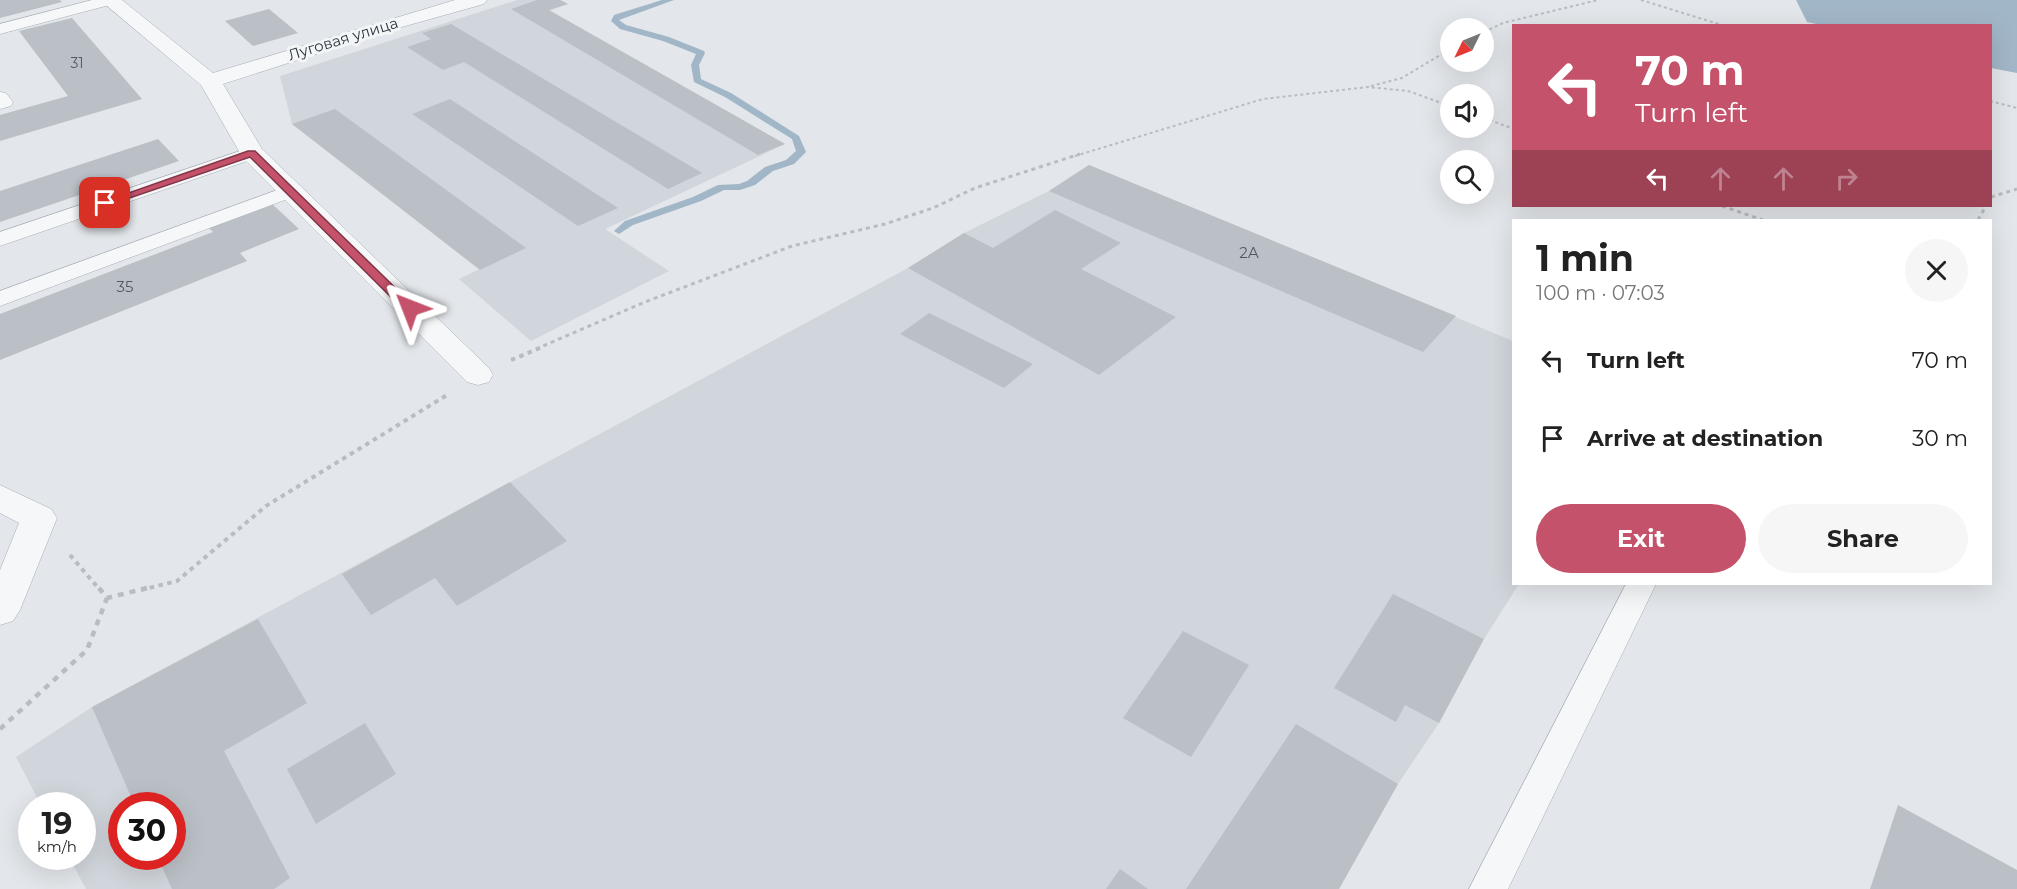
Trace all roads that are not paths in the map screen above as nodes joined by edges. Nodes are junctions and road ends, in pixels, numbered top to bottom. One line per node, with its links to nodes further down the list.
1 (110, 0): 3 (lane); 4 (street)
2 (477, 0): 4 (street, Луговая улица)
3 (0, 28)
4 (210, 81): 7 (street)
5 (0, 97): 6 (lane)
6 (0, 103)
7 (252, 153): 8 (street); 9 (lane)
8 (291, 191): 10 (lane); 11 (street)
9 (0, 239)
10 (0, 299)
11 (478, 375)
12 (0, 498): 14 (street)
13 (1640, 585): 15 (lane)
14 (0, 610)
15 (1488, 889)

